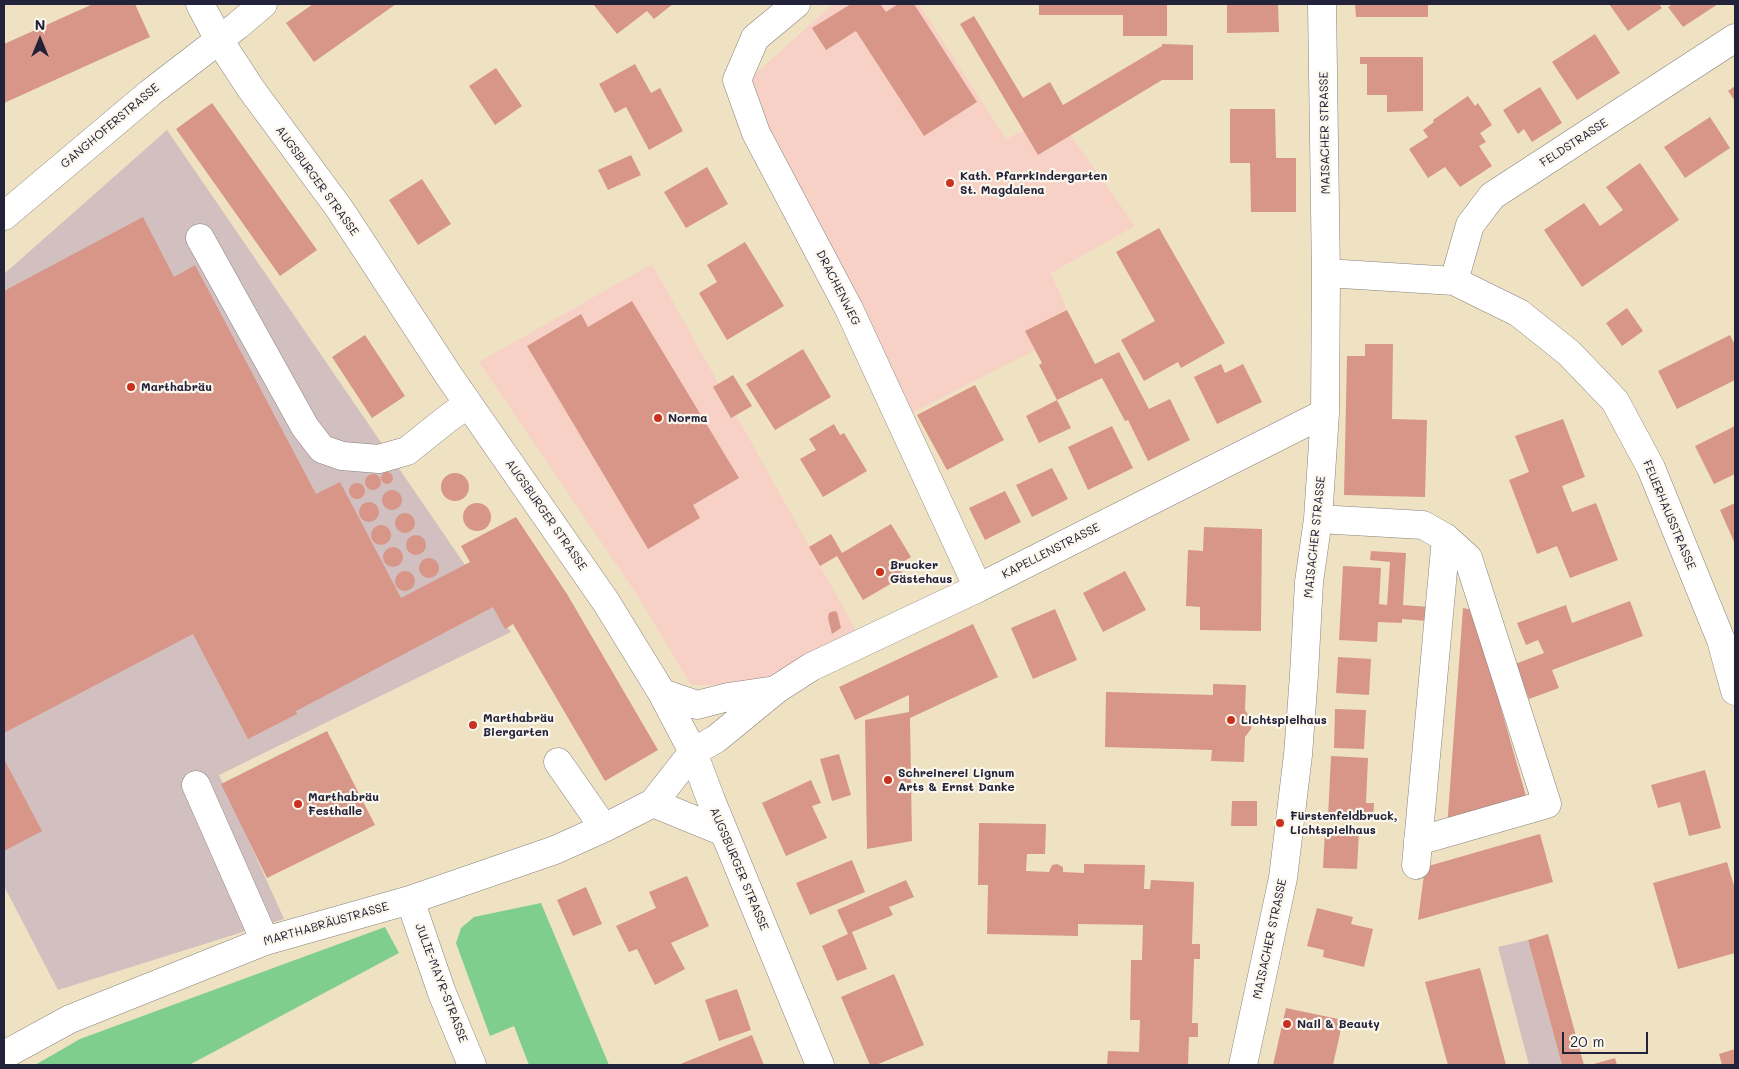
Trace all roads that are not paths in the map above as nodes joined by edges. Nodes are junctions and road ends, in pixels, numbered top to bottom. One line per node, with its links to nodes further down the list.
1 (200, 4): 6 (street, AUGSBURGER STRASSE)
2 (263, 4): 6 (street, GANGHOFERSTRASSE)
3 (796, 4): 15 (street, DRACHENWEG)
4 (1322, 4): 9 (street, MAISACHER STRASSE)
5 (1735, 38): 10 (street, FELDSTRASSE)
6 (219, 40): 7 (street, GANGHOFERSTRASSE); 11 (street, AUGSBURGER STRASSE)
7 (4, 216)
8 (200, 238): 11 (street)
9 (1326, 273): 10 (street, FEUERHAUSSTRASSE); 12 (street, MAISACHER STRASSE)
10 (1454, 281): 17 (street, FEUERHAUSSTRASSE)
11 (468, 404): 18 (street, AUGSBURGER STRASSE)
12 (1325, 413): 13 (street, MAISACHER STRASSE); 15 (street, KAPELLENSTRASSE)
13 (1318, 519): 14 (street); 30 (street, MAISACHER STRASSE)
14 (1446, 538): 14 (street)
15 (978, 588): 16 (street, KAPELLENSTRASSE)
16 (778, 689): 18 (street, KAPELLENSTRASSE); 19 (street, KAPELLENSTRASSE)
17 (1735, 691)
18 (662, 693): 19 (street, AUGSBURGER STRASSE)
19 (693, 752): 22 (street, MARTHABRÄUSTRASSE); 24 (street, AUGSBURGER STRASSE)
20 (558, 762): 23 (street)
21 (196, 785): 26 (street)
22 (653, 803): 23 (street, MARTHABRÄUSTRASSE); 24 (street)
23 (604, 828): 25 (street, MARTHABRÄUSTRASSE)
24 (724, 832): 29 (street, AUGSBURGER STRASSE)
25 (410, 900): 26 (street, MARTHABRÄUSTRASSE); 28 (street, JULIE-MAYR-STRASSE)
26 (266, 941): 27 (street, MARTHABRÄUSTRASSE)
27 (4, 1055)
28 (472, 1065)
29 (820, 1065)
30 (1243, 1065)

